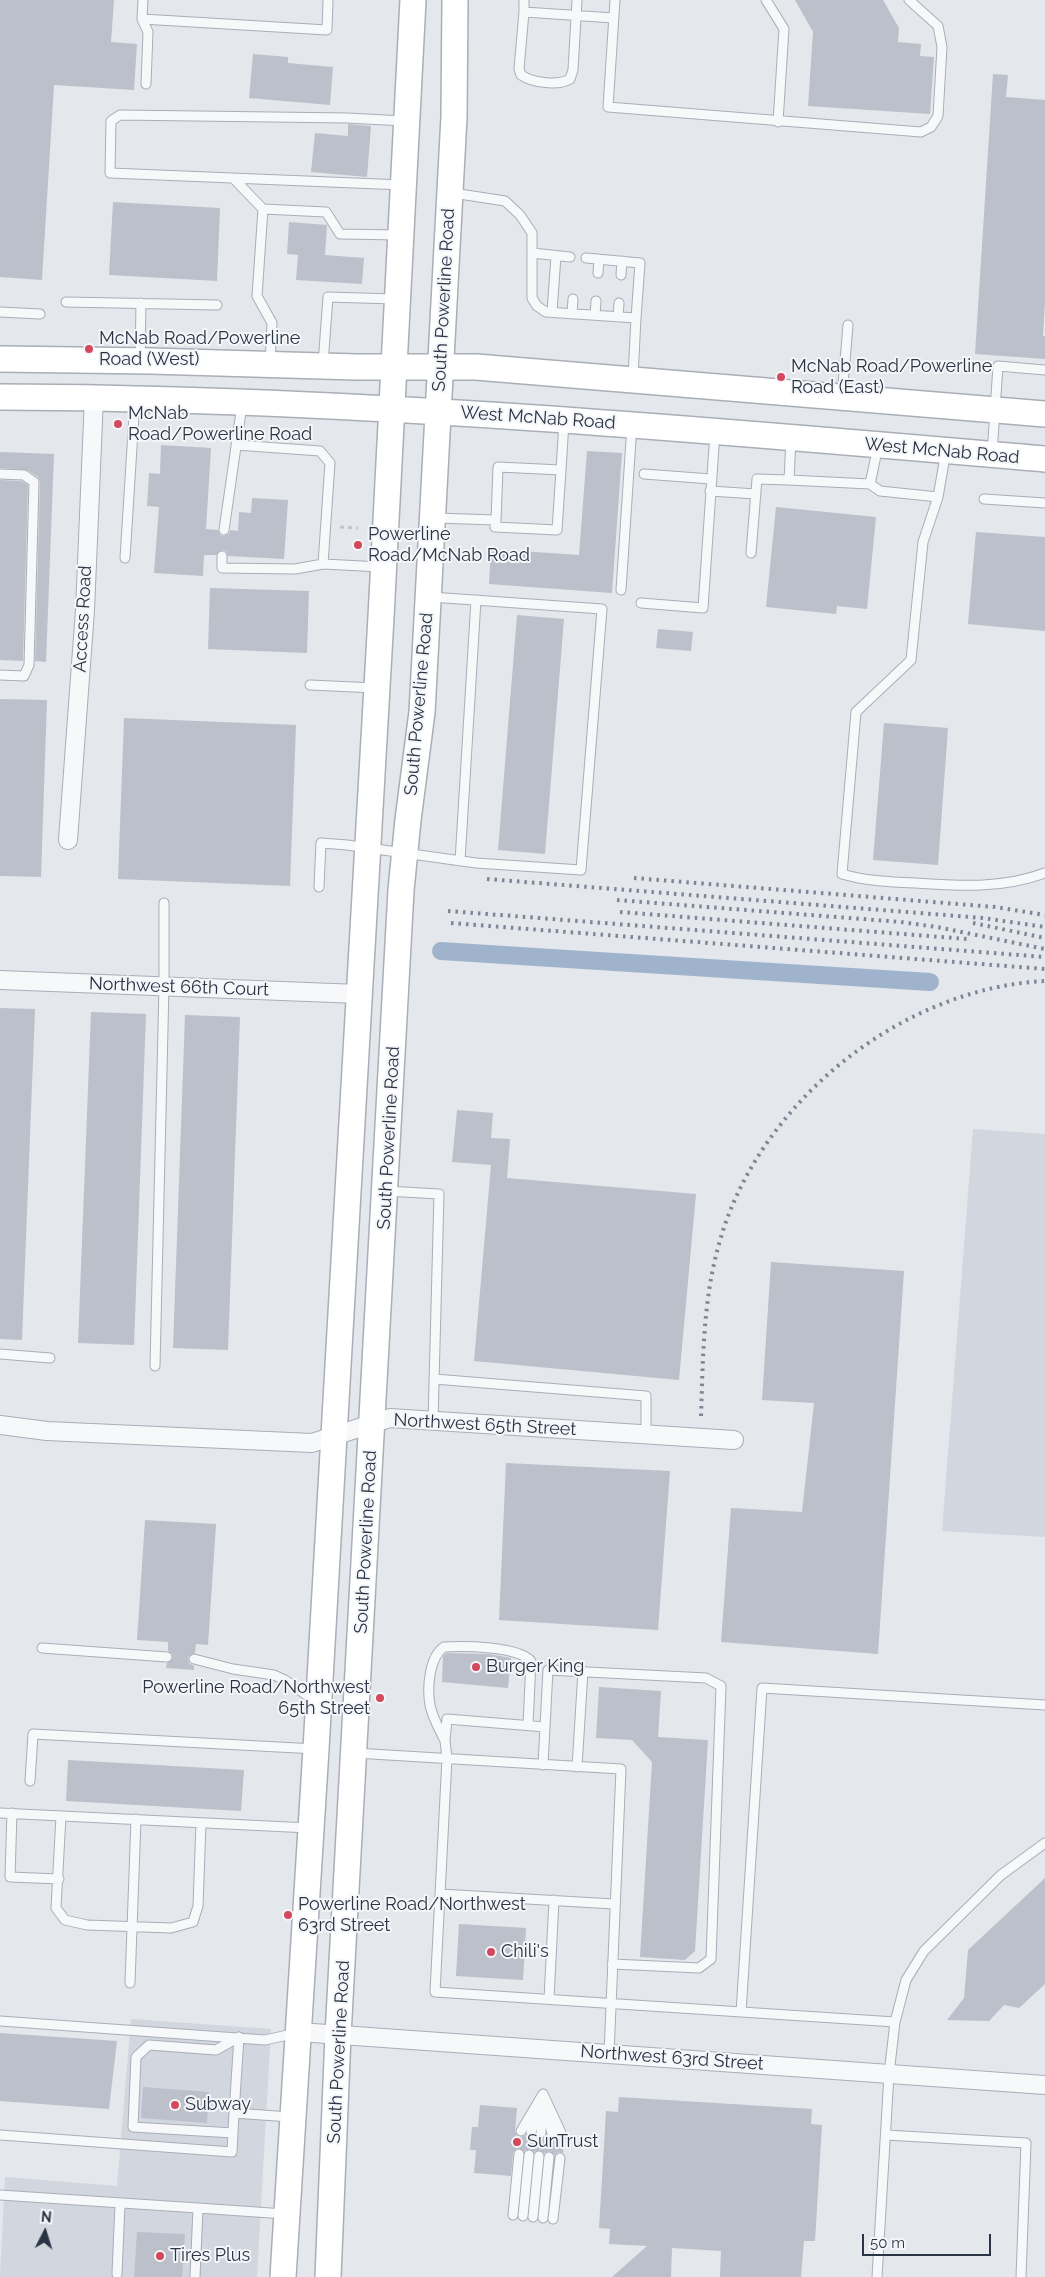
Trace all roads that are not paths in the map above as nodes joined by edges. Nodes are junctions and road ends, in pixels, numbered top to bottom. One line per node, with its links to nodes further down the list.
1 (143, 0): 13 (lane)
2 (328, 0): 13 (lane)
3 (413, 0): 15 (main road)
4 (455, 0): 19 (main road, South Powerline Road)
5 (524, 0): 10 (lane)
6 (577, 0): 11 (lane)
7 (615, 0): 12 (lane)
8 (766, 0): 16 (lane)
9 (909, 0): 16 (lane)
10 (524, 12): 11 (lane); 11 (lane)
11 (577, 16): 12 (lane)
12 (614, 18): 16 (lane)
13 (142, 19): 14 (lane)
14 (146, 84)
15 (407, 121): 17 (lane); 18 (main road)
16 (778, 122)
17 (234, 180): 18 (lane); 20 (lane)
18 (403, 185): 21 (main road)
19 (450, 193): 22 (lane); 50 (main road, South Powerline Road)
20 (263, 209): 21 (lane); 47 (lane)
21 (402, 236): 30 (main road)
22 (532, 254): 23 (lane); 38 (lane)
23 (556, 256): 24 (lane); 38 (lane)
24 (570, 257)
25 (586, 258): 26 (lane)
26 (599, 259): 27 (lane); 28 (lane)
27 (622, 261): 29 (lane); 43 (lane)
28 (598, 273)
29 (621, 275)
30 (398, 300): 48 (lane); 49 (main road)
31 (573, 300): 40 (lane)
32 (596, 301): 41 (lane)
33 (66, 302): 34 (lane)
34 (141, 303): 36 (lane); 46 (lane)
35 (619, 303): 42 (lane)
36 (216, 305)
37 (0, 312): 39 (lane)
38 (552, 312): 40 (lane)
39 (40, 314)
40 (572, 314): 41 (lane)
41 (596, 316): 42 (lane)
42 (618, 317): 43 (lane)
43 (636, 318): 52 (lane)
44 (848, 325): 56 (lane)
45 (0, 359): 46 (main road)
46 (140, 360): 47 (main road)
47 (270, 364): 48 (main road)
48 (323, 366): 49 (main road)
49 (393, 367): 50 (main road); 58 (main road)
50 (441, 367): 52 (main road); 60 (main road, South Powerline Road)
51 (1045, 370): 59 (lane)
52 (633, 380): 56 (main road)
53 (0, 397): 54 (main road, West McNab Road)
54 (94, 397): 55 (main road, West McNab Road); 97 (street, Access Road)
55 (136, 397): 57 (main road, West McNab Road); 87 (lane)
56 (842, 397): 59 (main road)
57 (242, 402): 58 (main road, West McNab Road); 66 (lane)
58 (391, 408): 60 (main road, West McNab Road); 89 (main road)
59 (995, 410): 61 (main road); 69 (lane)
60 (438, 411): 62 (main road, West McNab Road); 82 (main road, South Powerline Road)
61 (1045, 414)
62 (564, 419): 63 (main road, West McNab Road); 71 (lane)
63 (632, 425): 64 (main road, West McNab Road); 90 (lane)
64 (714, 432): 65 (main road, West McNab Road); 74 (lane)
65 (791, 438): 67 (main road, West McNab Road); 75 (lane)
66 (236, 444): 84 (lane); 88 (lane)
67 (878, 445): 68 (main road, West McNab Road); 76 (lane)
68 (946, 451): 69 (main road, West McNab Road); 79 (lane)
69 (992, 454): 70 (main road, West McNab Road)
70 (1045, 459)
71 (561, 470): 83 (lane); 83 (lane)
72 (0, 474): 94 (lane)
73 (644, 474): 74 (lane)
74 (711, 479): 77 (lane)
75 (789, 480): 76 (lane); 78 (lane)
76 (870, 484): 79 (lane)
77 (710, 492): 78 (lane); 93 (lane)
78 (756, 494): 85 (lane)
79 (938, 496): 101 (lane)
80 (984, 499): 81 (lane)
81 (1045, 503)
82 (432, 518): 83 (lane); 91 (main road, South Powerline Road)
83 (496, 520)
84 (224, 530)
85 (751, 553)
86 (222, 556): 88 (lane)
87 (125, 558)
88 (323, 564): 89 (lane)
89 (383, 568): 96 (main road)
90 (621, 590)
91 (428, 597): 92 (lane); 99 (main road, South Powerline Road)
92 (476, 600): 100 (lane); 100 (lane)
93 (641, 603)
94 (0, 675)
95 (310, 685): 96 (lane)
96 (377, 688): 98 (main road)
97 (68, 840)
98 (367, 848): 99 (lane); 102 (lane); 106 (main road)
99 (404, 853): 100 (lane); 107 (main road, South Powerline Road)
100 (460, 861)
101 (1045, 873)
102 (319, 888)
103 (164, 904): 105 (lane)
104 (0, 980): 105 (street, Northwest 66th Court)
105 (164, 986): 106 (street, Northwest 66th Court); 110 (lane)
106 (359, 994): 116 (main road)
107 (386, 1191): 111 (lane); 113 (main road, South Powerline Road)
108 (0, 1354): 109 (lane)
109 (50, 1358)
110 (155, 1366)
111 (434, 1379): 112 (lane); 115 (lane)
112 (432, 1421): 113 (street, Northwest 65th Street); 115 (street, Northwest 65th Street)
113 (373, 1424): 116 (street, Northwest 65th Street); 128 (main road, South Powerline Road)
114 (0, 1425): 116 (street, Northwest 65th Street)
115 (646, 1435): 117 (street, Northwest 65th Street)
116 (334, 1436): 122 (main road)
117 (734, 1440)
118 (42, 1648): 119 (lane)
119 (167, 1657)
120 (194, 1660): 122 (lane)
121 (583, 1671): 125 (lane); 131 (lane); 145 (lane)
122 (319, 1704): 127 (main road)
123 (1045, 1705): 149 (lane)
124 (528, 1725): 125 (lane); 126 (lane); 126 (lane)
125 (545, 1727): 130 (lane)
126 (445, 1741): 129 (lane)
127 (316, 1749): 132 (lane); 138 (main road)
128 (354, 1753): 129 (lane); 153 (main road, South Powerline Road)
129 (448, 1758): 130 (lane); 141 (lane)
130 (543, 1764): 131 (lane)
131 (577, 1767): 143 (lane)
132 (30, 1781)
133 (0, 1813): 134 (lane)
134 (12, 1814): 135 (lane); 140 (lane)
135 (61, 1816): 136 (lane); 140 (lane)
136 (136, 1820): 137 (lane); 144 (lane)
137 (201, 1823): 138 (lane); 144 (lane)
138 (312, 1828): 152 (main road)
139 (1045, 1843): 151 (lane)
140 (59, 1879): 144 (lane)
141 (440, 1894): 142 (lane); 147 (lane)
142 (554, 1900): 143 (lane); 147 (lane)
143 (614, 1904): 145 (lane)
144 (132, 1926): 146 (lane)
145 (612, 1964): 148 (lane)
146 (130, 1983)
147 (549, 1999): 148 (lane)
148 (610, 2003): 149 (lane); 155 (lane)
149 (741, 2012): 151 (lane)
150 (0, 2021): 154 (lane)
151 (895, 2022): 156 (lane)
152 (299, 2032): 153 (street, Northwest 63rd Street); 154 (lane); 160 (main road)
153 (338, 2035): 155 (street, Northwest 63rd Street); 186 (main road, South Powerline Road)
154 (239, 2037): 159 (lane); 163 (lane)
155 (609, 2054): 156 (street, Northwest 63rd Street)
156 (889, 2074): 157 (street, Northwest 63rd Street); 168 (lane)
157 (1045, 2085)
158 (543, 2094): 161 (lane); 162 (lane); 164 (lane); 165 (lane); 166 (lane)
159 (234, 2113): 160 (lane); 163 (lane)
160 (294, 2117): 177 (main road)
161 (521, 2131)
162 (531, 2132)
163 (233, 2133): 167 (lane)
164 (542, 2133)
165 (552, 2134)
166 (562, 2134)
167 (0, 2135)
168 (886, 2135): 187 (lane); 188 (lane)
169 (519, 2154): 178 (lane)
170 (529, 2155): 179 (lane)
171 (539, 2156): 180 (lane)
172 (549, 2157): 181 (lane)
173 (560, 2158): 182 (lane)
174 (0, 2195): 175 (lane)
175 (120, 2204): 176 (lane); 183 (lane)
176 (198, 2208): 177 (lane); 184 (lane)
177 (287, 2214): 185 (main road)
178 (513, 2215)
179 (523, 2216)
180 (533, 2217)
181 (543, 2218)
182 (553, 2219)
183 (117, 2274)
184 (195, 2277)
185 (283, 2277)
186 (328, 2277)
187 (877, 2277)
188 (1021, 2277)

